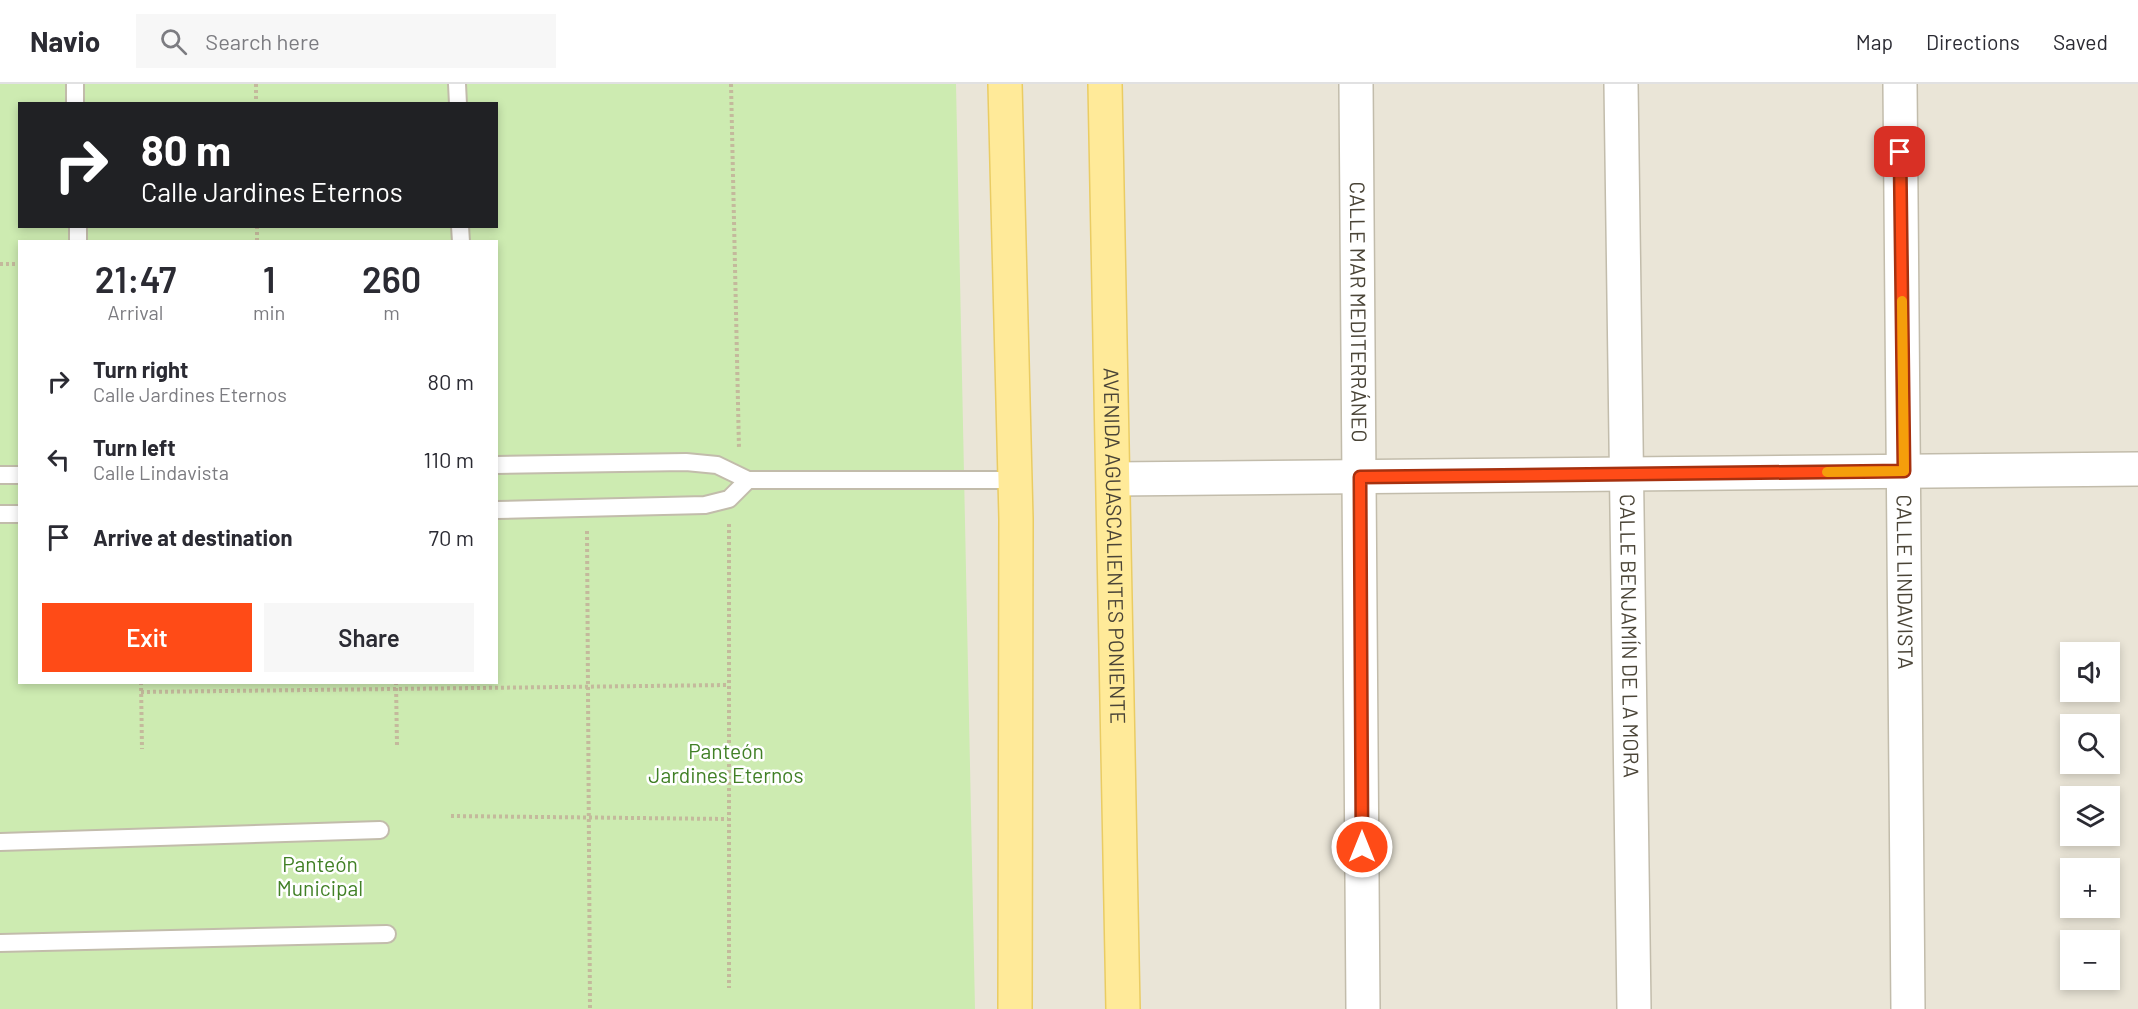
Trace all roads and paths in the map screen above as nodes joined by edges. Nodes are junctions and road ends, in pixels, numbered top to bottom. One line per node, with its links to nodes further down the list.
1 (75, 84): 10 (lane)
2 (256, 84): 11 (path)
3 (457, 84): 12 (lane)
4 (731, 84): 15 (path)
5 (1005, 84): 25 (main road)
6 (1105, 84): 23 (main road, AVENIDA AGUASCALIENTES PONIENTE)
7 (1356, 84): 22 (street, CALLE MAR MEDITERRÁNEO)
8 (1621, 84): 19 (street, CALLE BENJAMÍN DE LA MORA)
9 (1900, 84): 18 (street, CALLE LINDAVISTA)
10 (75, 102)
11 (256, 102)
12 (458, 102)
13 (0, 264): 14 (path)
14 (18, 264)
15 (739, 450)
16 (498, 465): 24 (lane)
17 (2138, 470): 18 (street)
18 (1904, 471): 19 (street); 52 (street, CALLE LINDAVISTA)
19 (1627, 474): 22 (street); 51 (street, CALLE BENJAMÍN DE LA MORA)
20 (0, 475): 21 (lane)
21 (18, 475)
22 (1360, 477): 23 (street); 50 (street, CALLE MAR MEDITERRÁNEO)
23 (1114, 479): 49 (main road, AVENIDA AGUASCALIENTES PONIENTE)
24 (748, 480): 25 (lane); 26 (lane)
25 (1015, 480): 48 (main road)
26 (729, 499): 27 (lane); 33 (path)
27 (586, 509): 28 (lane); 34 (path)
28 (498, 510)
29 (0, 514): 30 (lane)
30 (18, 514)
31 (141, 684): 36 (path)
32 (396, 684): 35 (path)
33 (728, 685): 34 (path); 41 (path)
34 (588, 687): 35 (path); 40 (path)
35 (396, 689): 36 (path); 37 (path)
36 (141, 692): 38 (path)
37 (397, 745)
38 (142, 749)
39 (451, 816): 40 (path)
40 (589, 818): 41 (path); 47 (path)
41 (728, 819): 46 (path)
42 (380, 830): 43 (lane)
43 (0, 842)
44 (387, 934): 45 (lane)
45 (0, 943)
46 (729, 988)
47 (590, 1009)
48 (1015, 1009)
49 (1123, 1009)
50 (1363, 1009)
51 (1635, 1009)
52 (1908, 1009)

